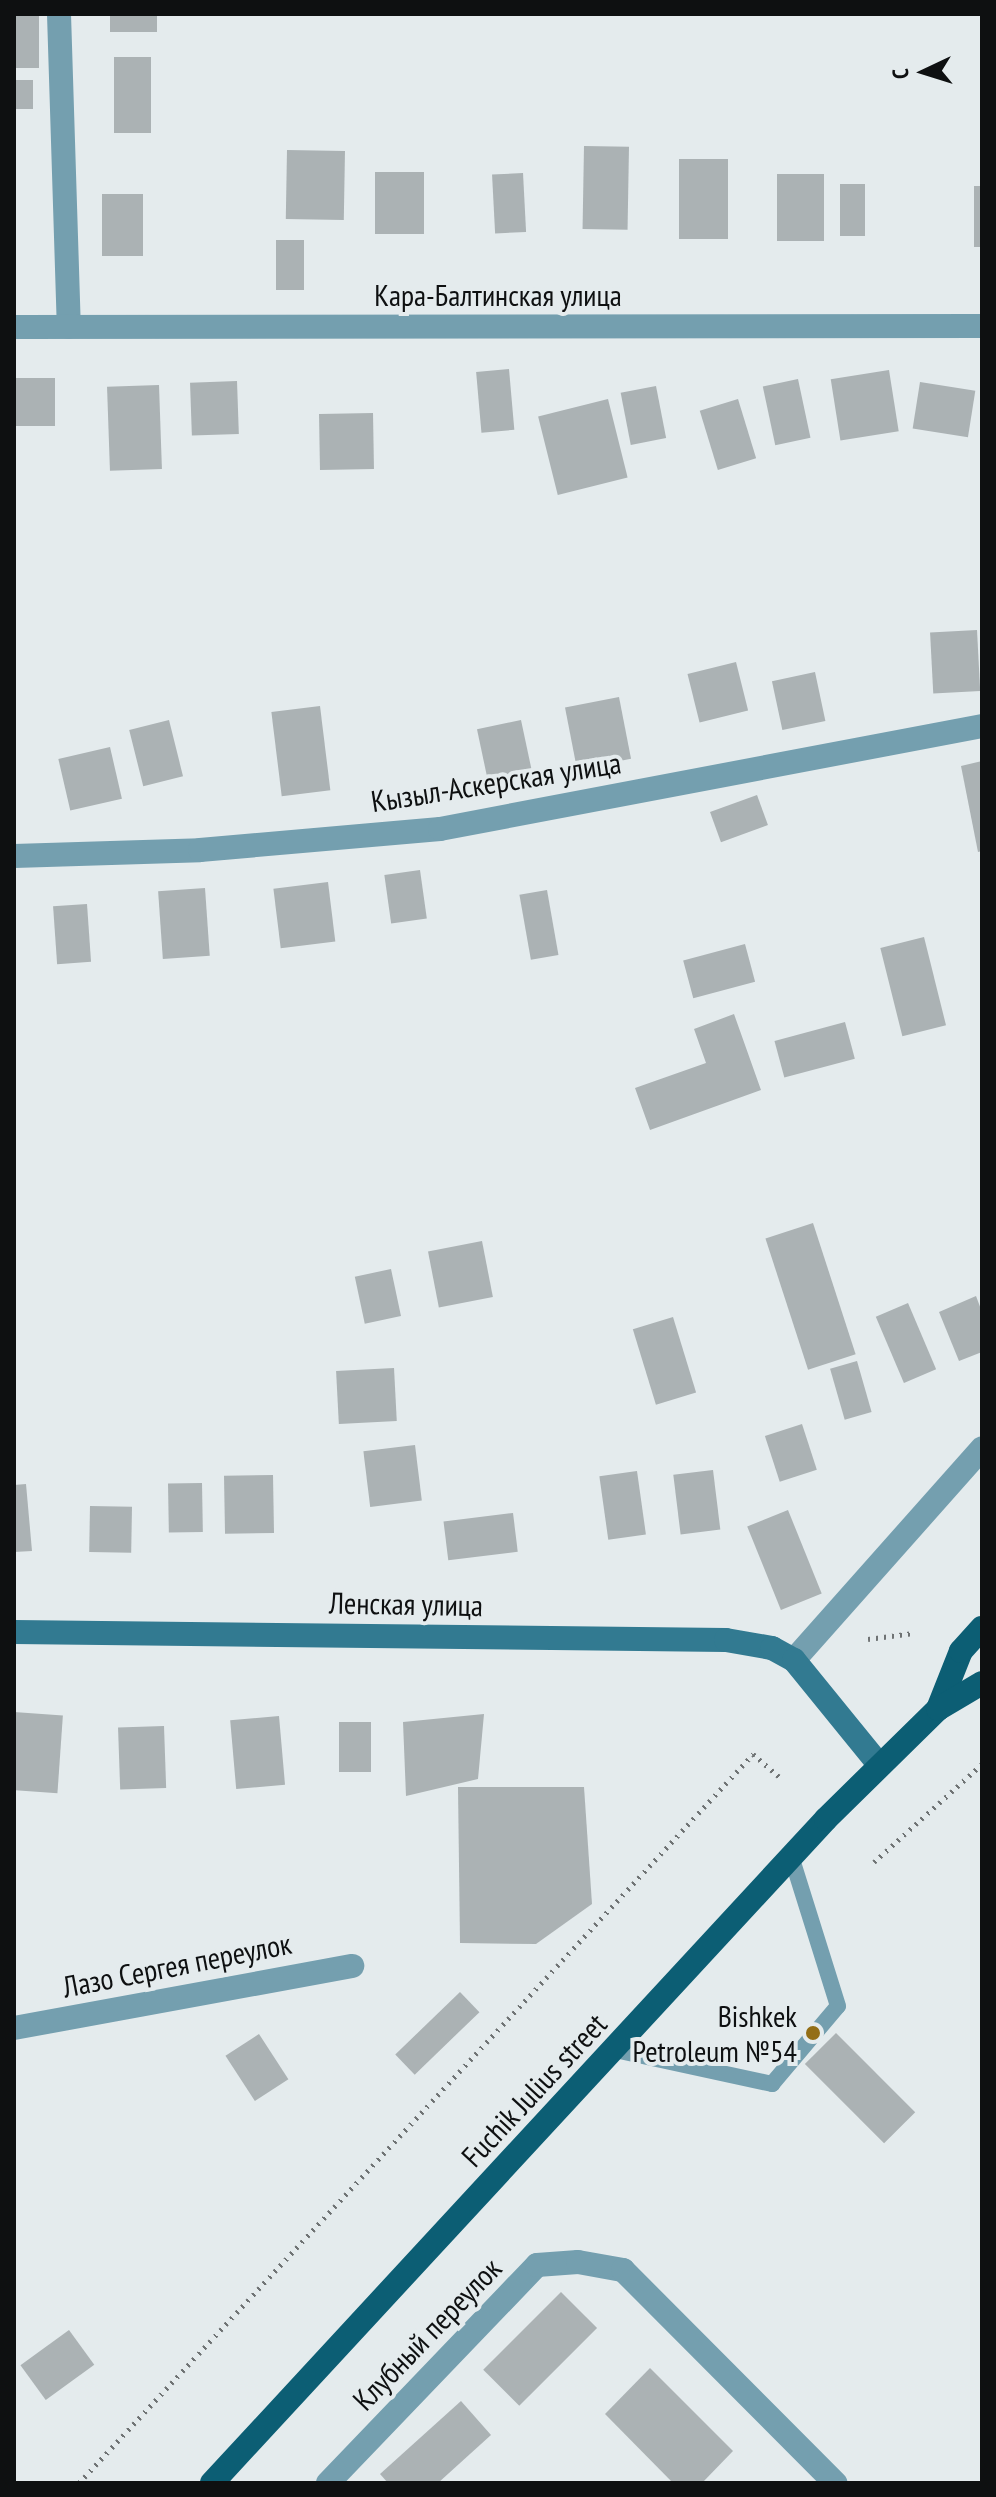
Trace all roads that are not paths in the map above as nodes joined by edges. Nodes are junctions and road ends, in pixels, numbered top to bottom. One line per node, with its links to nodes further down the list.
1 (59, 14): 4 (street)
2 (982, 326): 4 (street, Кара-Балтинская улица)
3 (14, 327): 4 (street, Кара-Балтинская улица)
4 (69, 327)
5 (982, 726): 6 (street, Кызыл-Аскерская улица)
6 (14, 856)
7 (982, 1448): 10 (street)
8 (982, 1628): 12 (main road, Fuchik Julius street)
9 (14, 1632): 10 (main road, Ленская улица)
10 (794, 1660): 13 (main road, Ленская улица)
11 (982, 1683): 12 (main road, Fuchik Julius street)
12 (938, 1709): 13 (main road, Fuchik Julius street)
13 (880, 1766): 14 (main road, Fuchik Julius street)
14 (791, 1856): 17 (main road, Fuchik Julius street); 17 (lane)
15 (352, 1966): 16 (street, Лазо Сергея переулок)
16 (14, 2028)
17 (615, 2050): 18 (main road, Fuchik Julius street)
18 (212, 2483)
19 (328, 2483): 20 (street, Клубный переулок)
20 (835, 2483)

